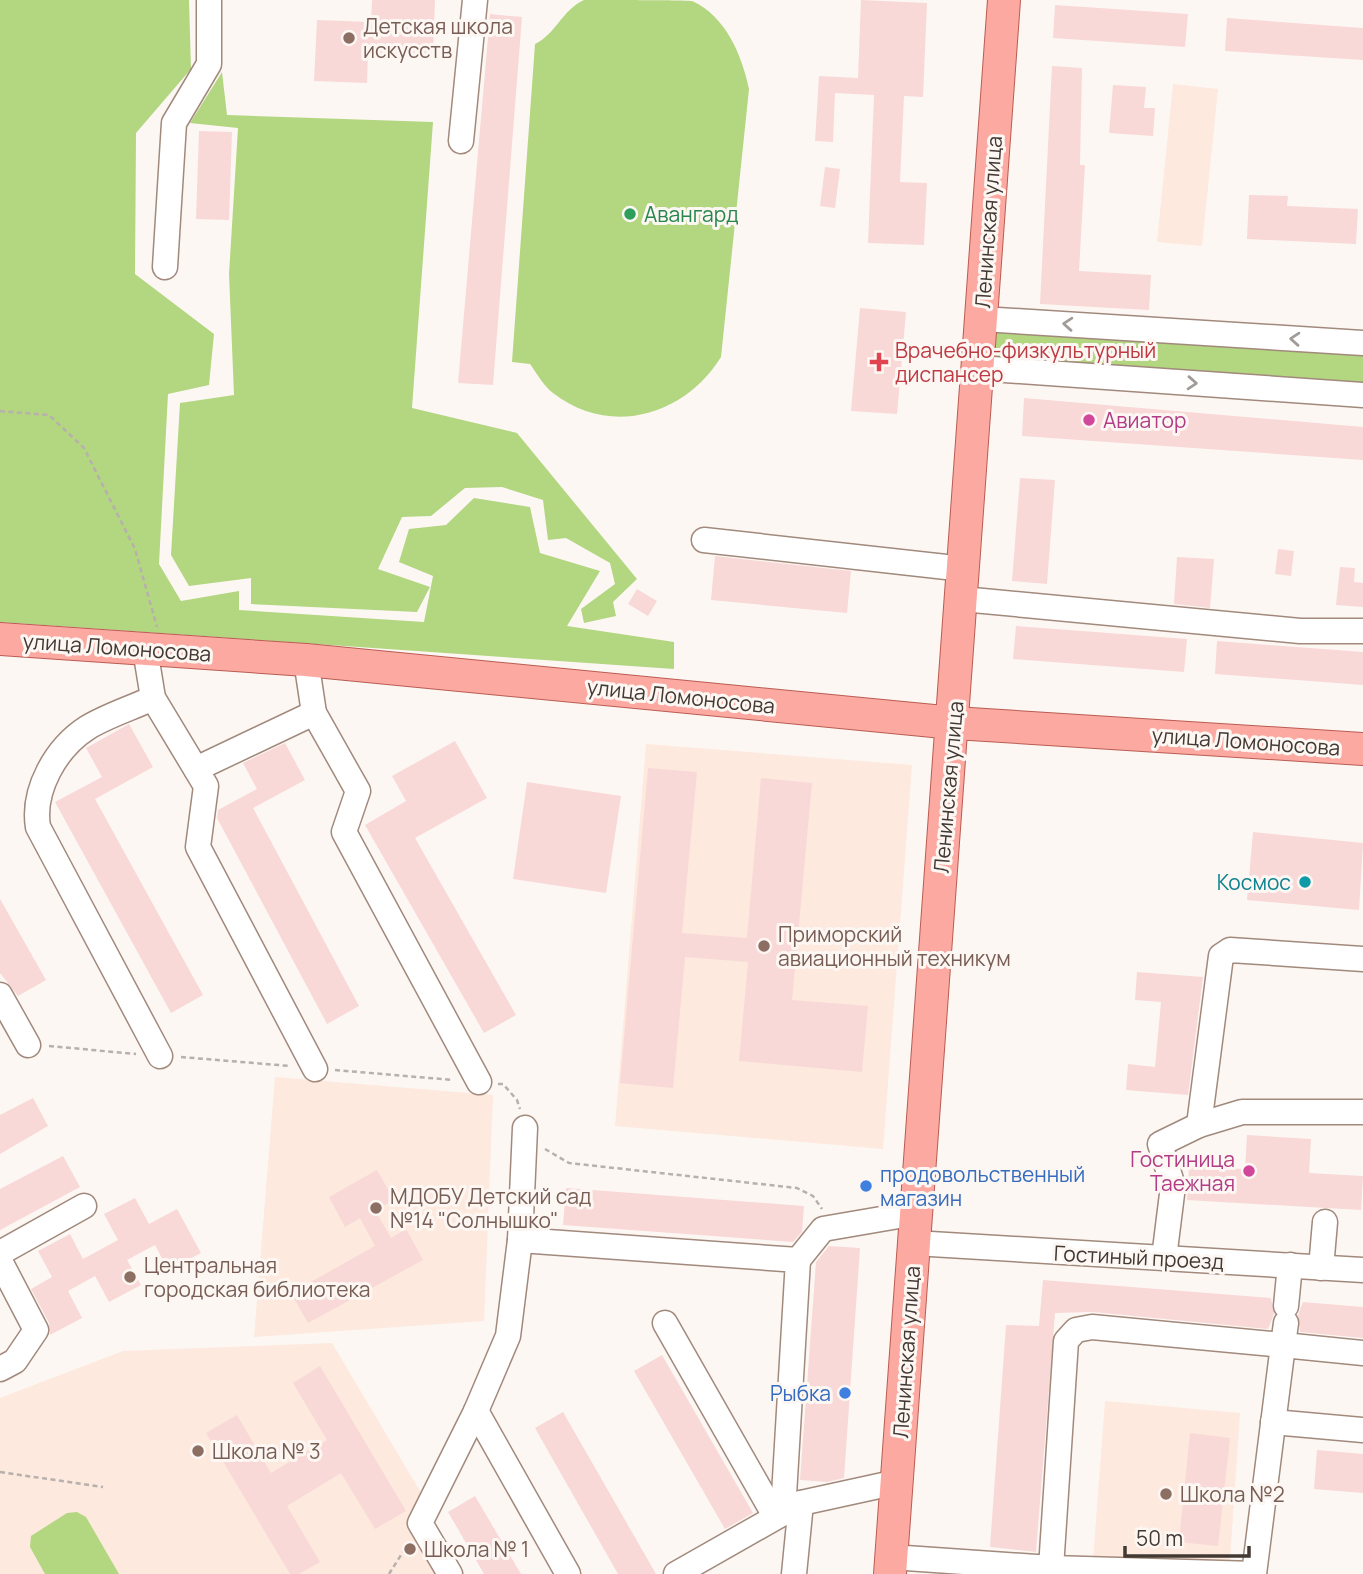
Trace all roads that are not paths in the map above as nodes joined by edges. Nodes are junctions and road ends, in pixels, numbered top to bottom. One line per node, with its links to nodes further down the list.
1 (209, 0): 5 (street)
2 (475, 0): 4 (street)
3 (1004, 0): 6 (main road, Ленинская улица)
4 (461, 141)
5 (165, 267)
6 (982, 318): 7 (street, one-way to 6); 8 (main road, Ленинская улица)
7 (1363, 343)
8 (978, 368): 9 (street, one-way to 9); 11 (main road, Ленинская улица)
9 (1363, 395)
10 (704, 540): 11 (street)
11 (963, 584): 12 (street); 18 (main road, Ленинская улица)
12 (1363, 631)
13 (0, 639): 14 (main road, улица Ломоносова)
14 (154, 649): 15 (main road, улица Ломоносова); 16 (street)
15 (306, 660): 17 (street); 18 (main road, улица Ломоносова)
16 (153, 698): 20 (street); 24 (street)
17 (314, 713): 20 (street); 26 (street)
18 (954, 723): 19 (main road, улица Ломоносова); 32 (main road, Ленинская улица)
19 (1363, 749)
20 (196, 769): 25 (street)
21 (1363, 959): 28 (street)
22 (0, 996): 23 (street)
23 (28, 1045)
24 (160, 1056)
25 (315, 1069)
26 (479, 1082)
27 (1363, 1112): 28 (street)
28 (1199, 1125): 35 (street)
29 (526, 1128): 33 (street)
30 (84, 1206): 34 (street)
31 (1325, 1222): 39 (street)
32 (915, 1228): 35 (street, Гостиный проезд); 36 (street, Гостиный проезд); 48 (main road, Ленинская улица)
33 (520, 1240): 36 (street); 45 (street)
34 (0, 1253)
35 (1164, 1258): 38 (street, Гостиный проезд)
36 (797, 1260): 49 (street)
37 (0, 1261): 44 (street)
38 (1290, 1265): 39 (street, Гостиный проезд); 42 (street)
39 (1321, 1268): 40 (street, Гостиный проезд)
40 (1363, 1270)
41 (665, 1323): 49 (street)
42 (1285, 1324): 43 (street); 46 (street); 51 (street)
43 (1363, 1353)
44 (0, 1369)
45 (476, 1411): 52 (street); 53 (street)
46 (1273, 1422): 47 (street); 56 (street)
47 (1363, 1430)
48 (897, 1482): 49 (street); 50 (main road, Ленинская улица)
49 (786, 1510): 54 (street); 55 (street)
50 (891, 1566): 51 (street)
51 (1051, 1568): 56 (street)
52 (450, 1574)
53 (568, 1574)
54 (676, 1574)
55 (794, 1574)
56 (1254, 1574)

